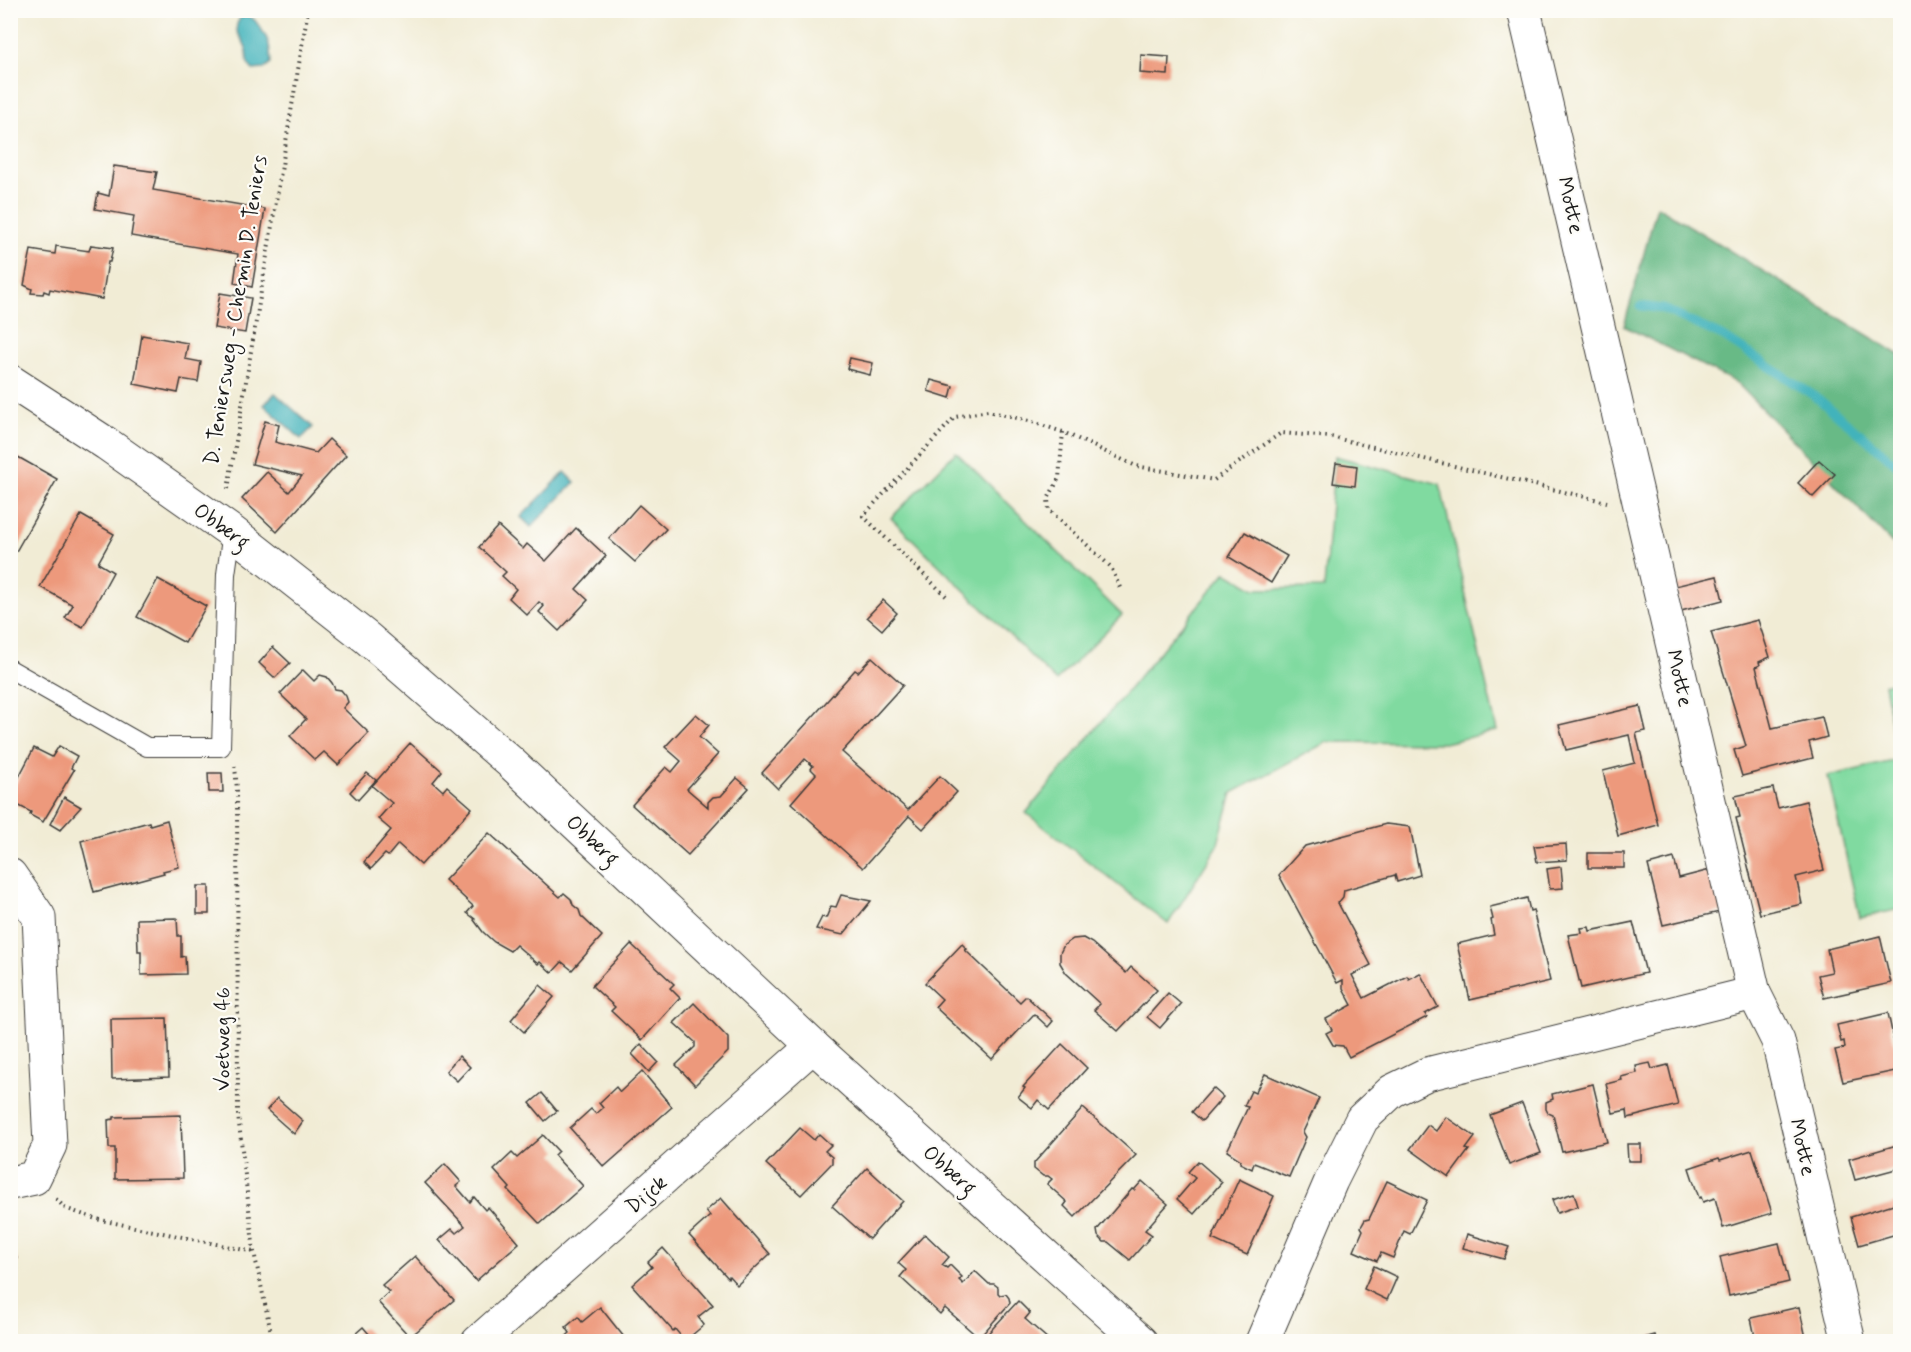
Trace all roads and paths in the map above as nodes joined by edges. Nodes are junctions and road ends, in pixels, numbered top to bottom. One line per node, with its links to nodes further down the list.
1 (308, 10): 6 (path, D. Teniersweg - Chemin D. Teniers)
2 (1524, 10): 5 (street, Motte)
3 (10, 381): 6 (street, Obberg)
4 (1063, 432): 5 (path); 7 (path); 8 (path)
5 (1640, 510): 12 (street, Motte)
6 (232, 532): 10 (lane); 13 (street, Obberg)
7 (1121, 590)
8 (946, 596)
9 (10, 669): 10 (lane)
10 (221, 747): 15 (path, Voetweg 46)
11 (10, 875): 14 (street)
12 (1754, 993): 19 (street); 20 (street, Motte)
13 (813, 1046): 17 (street, Dijck); 18 (street, Obberg)
14 (22, 1180): 15 (path)
15 (254, 1252): 16 (path, Voetweg 46)
16 (273, 1341)
17 (478, 1341)
18 (1141, 1341)
19 (1262, 1341)
20 (1849, 1341)

